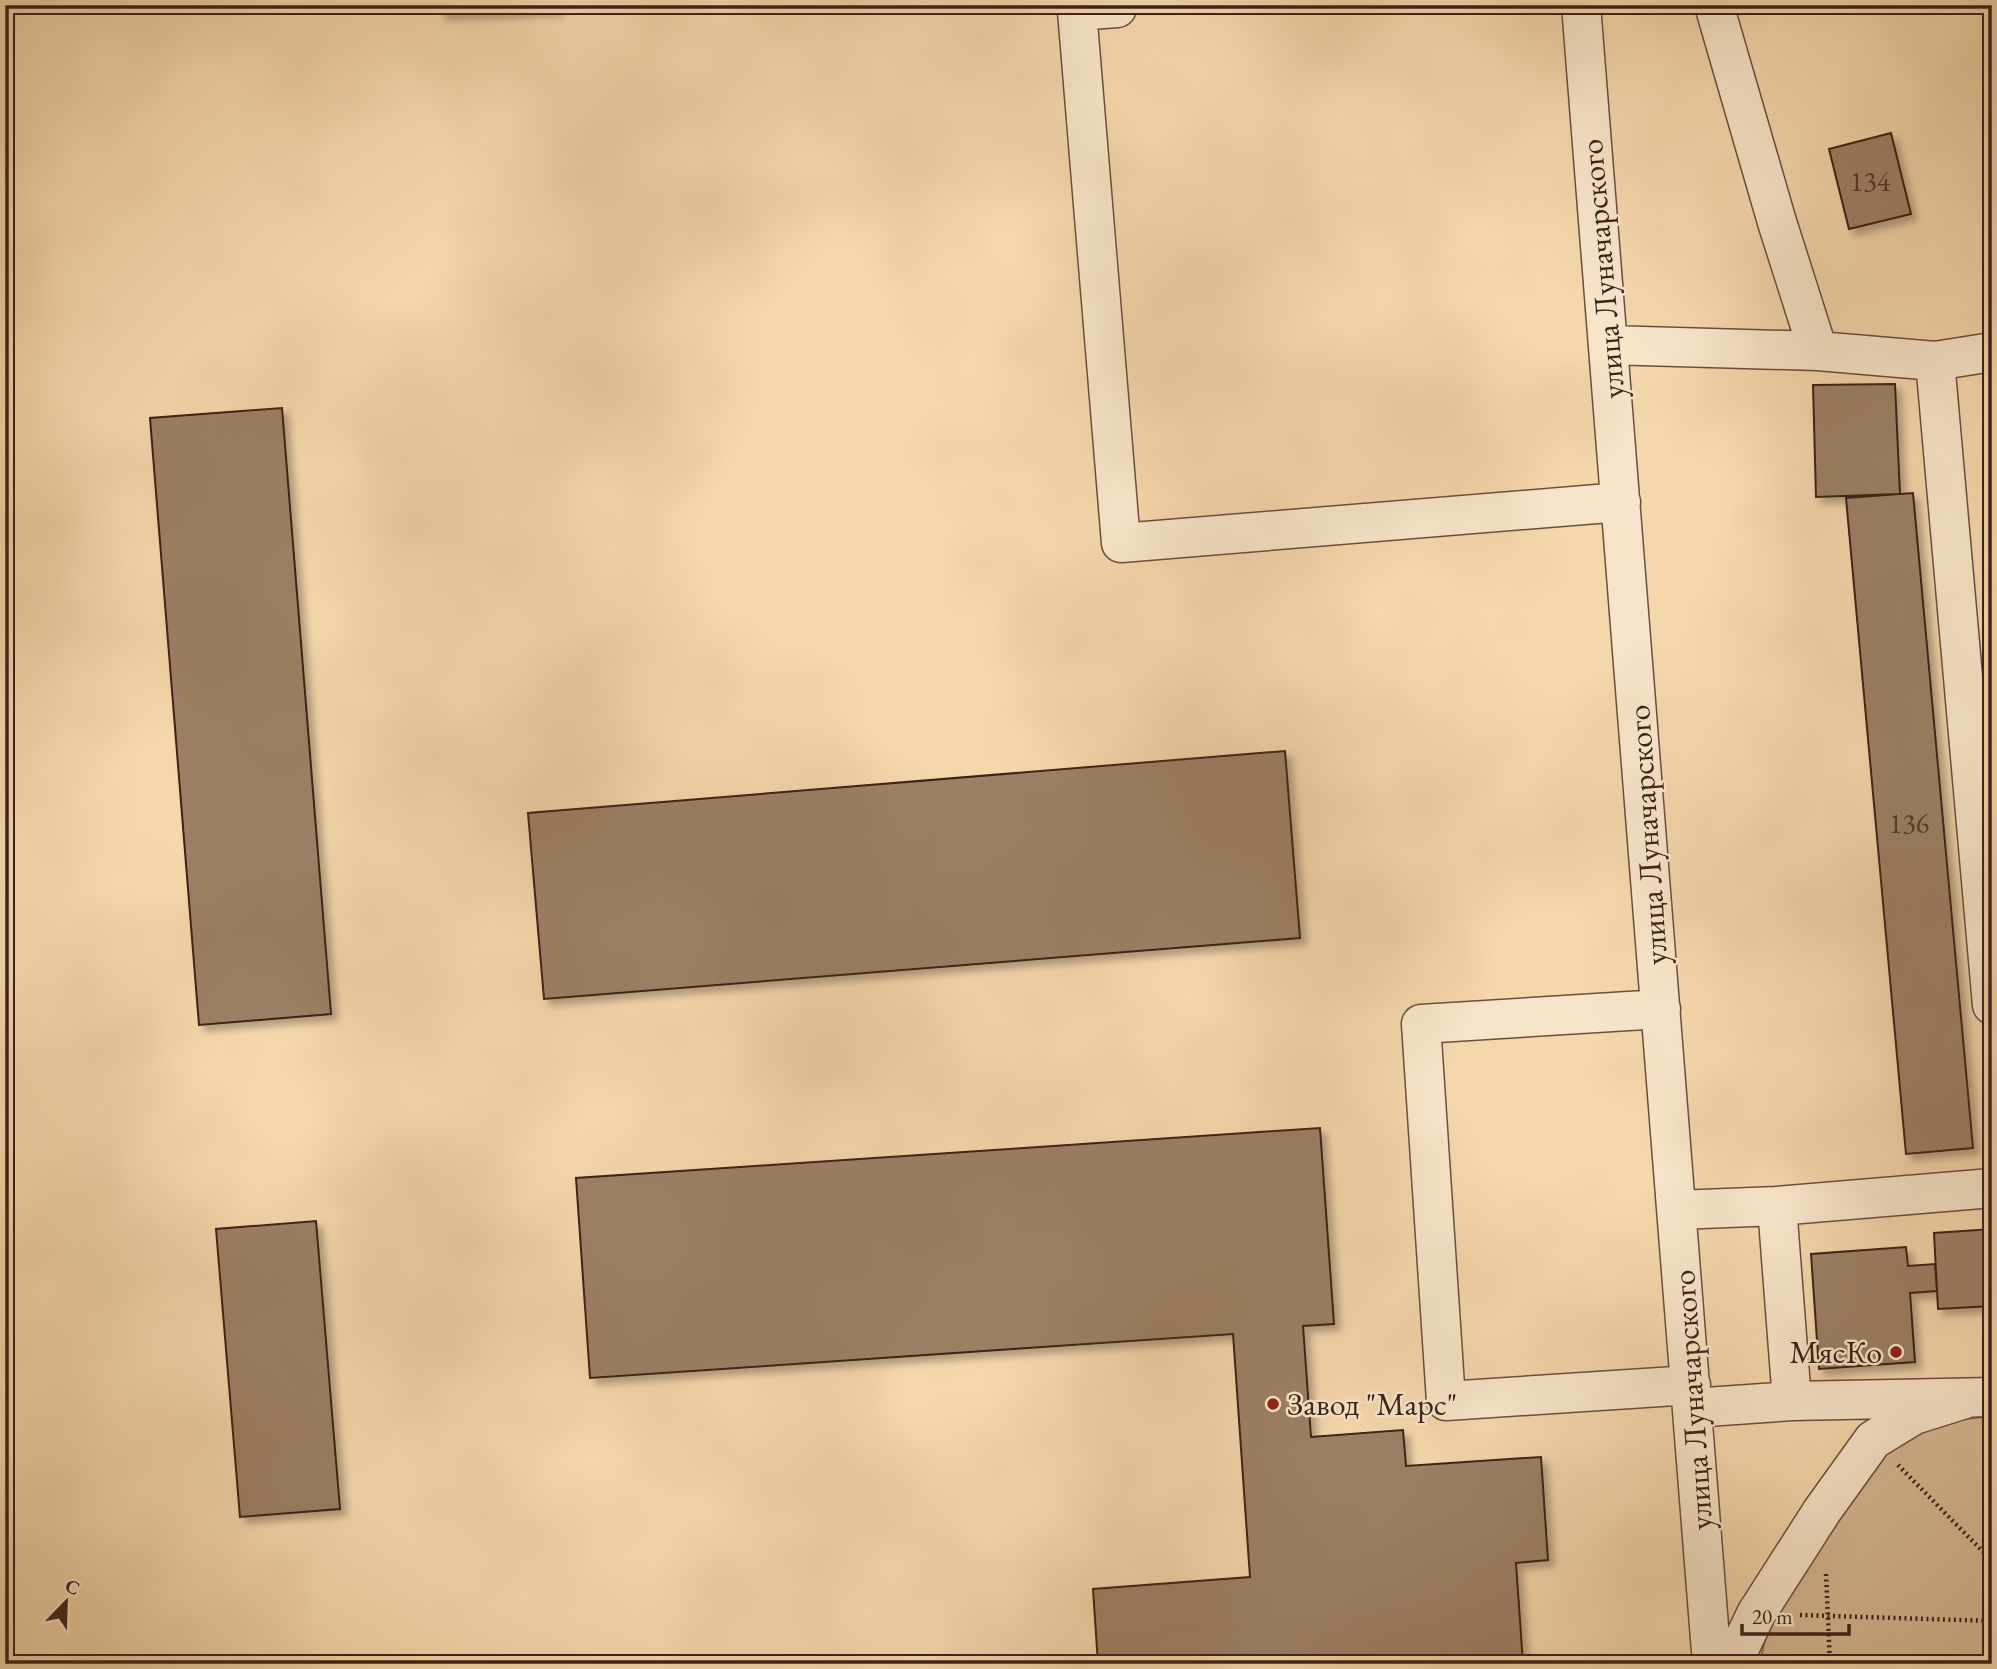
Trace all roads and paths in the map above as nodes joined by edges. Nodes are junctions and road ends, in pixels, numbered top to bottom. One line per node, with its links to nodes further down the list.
1 (1117, 5): 8 (street)
2 (1581, 5): 4 (street, улица Луначарского)
3 (1714, 5): 5 (street)
4 (1608, 345): 5 (street); 8 (street, улица Луначарского)
5 (1818, 351): 7 (street)
6 (1992, 352): 7 (street)
7 (1935, 361): 9 (street)
8 (1621, 502): 10 (street, улица Луначарского)
9 (1992, 1005)
10 (1661, 1009): 13 (street, улица Луначарского); 14 (street)
11 (1992, 1188): 12 (street)
12 (1777, 1206): 13 (street); 16 (street)
13 (1677, 1210): 14 (street, улица Луначарского)
14 (1691, 1397): 16 (street); 23 (street, улица Луначарского)
15 (1978, 1398): 16 (street); 17 (street)
16 (1792, 1401)
17 (1873, 1440): 18 (street); 19 (path)
18 (1822, 1511): 20 (street); 21 (path)
19 (1992, 1562)
20 (1756, 1614): 21 (path); 24 (street)
21 (1828, 1615): 22 (path); 25 (path)
22 (1992, 1621)
23 (1712, 1664)
24 (1732, 1664)
25 (1830, 1664)

